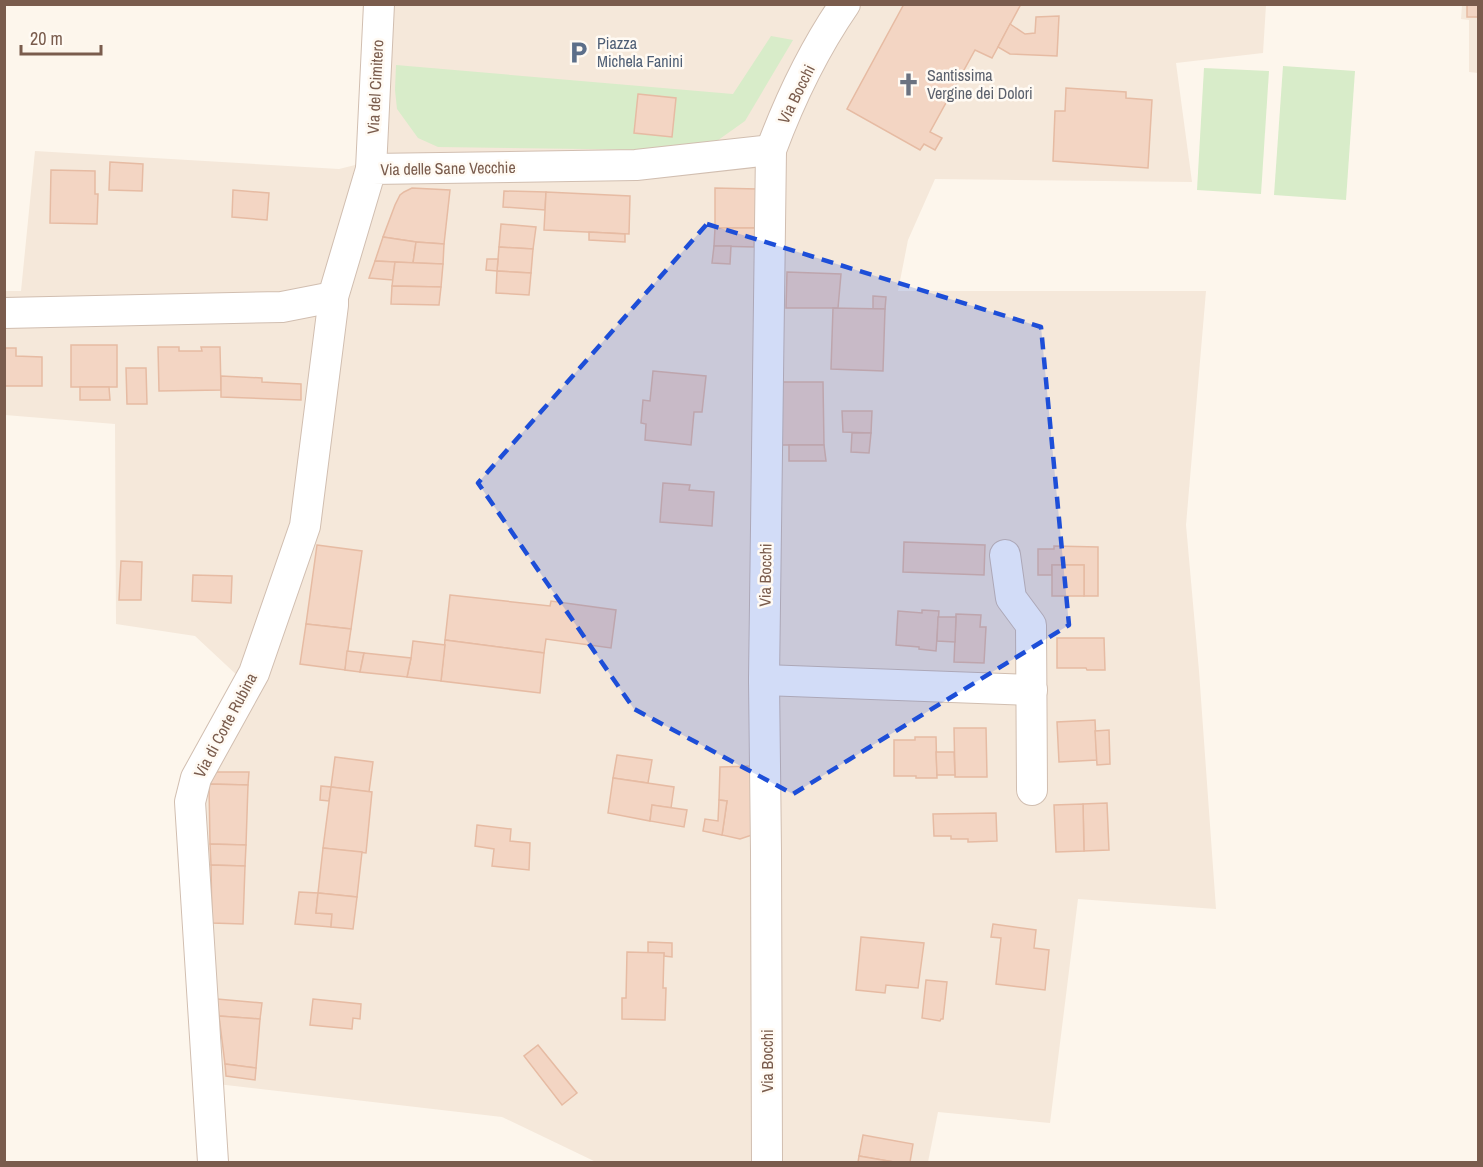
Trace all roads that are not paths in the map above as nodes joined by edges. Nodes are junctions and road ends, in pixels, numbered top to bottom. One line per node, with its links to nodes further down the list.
1 (379, 4): 4 (street, Via del Cimitero)
2 (844, 4): 3 (street, Via Bocchi)
3 (771, 150): 4 (street, Via delle Sane Vecchie); 8 (street, Via Bocchi)
4 (371, 169): 5 (street, Via delle Sane Vecchie)
5 (333, 297): 6 (street); 11 (street, Via di Corte Rubina)
6 (4, 313)
7 (1005, 555): 9 (street)
8 (764, 680): 9 (street); 12 (street, Via Bocchi)
9 (1032, 690): 10 (street)
10 (1032, 789)
11 (213, 1162)
12 (767, 1162)

